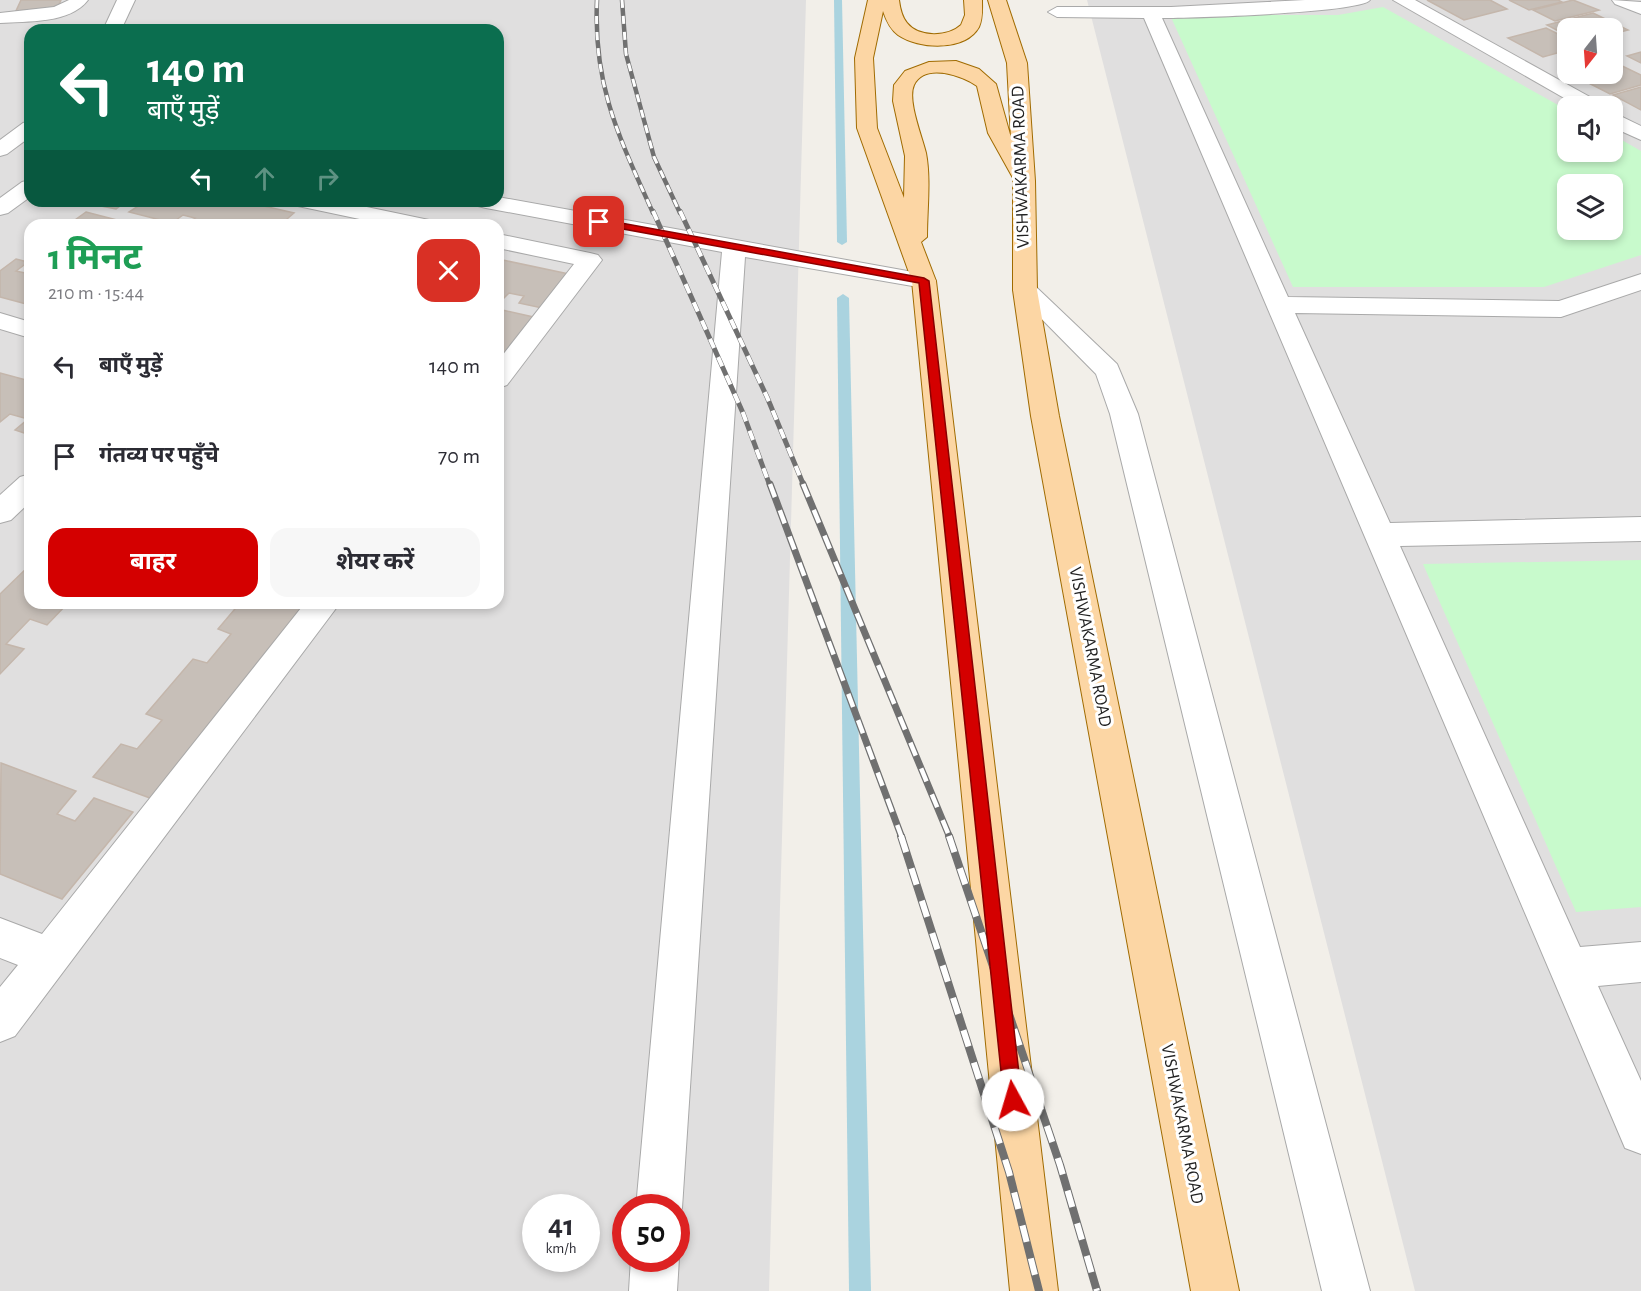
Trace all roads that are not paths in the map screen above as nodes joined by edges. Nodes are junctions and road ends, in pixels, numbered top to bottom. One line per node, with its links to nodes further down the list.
1 (80, 0): 13 (street)
2 (126, 0): 14 (street)
3 (877, 0): 30 (main road)
4 (890, 0): 5 (main road)
5 (973, 0)
6 (997, 0): 20 (main road, VISHWAKARMA ROAD)
7 (1361, 0): 12 (street)
8 (1402, 0): 15 (street)
9 (1621, 0): 10 (street)
10 (1641, 9)
11 (1057, 12): 12 (street)
12 (1152, 15): 33 (street)
13 (0, 18)
14 (115, 24)
15 (1574, 96)
16 (1623, 124): 18 (street)
17 (24, 132): 19 (street)
18 (1641, 134)
19 (0, 150)
20 (1024, 181): 30 (main road); 32 (main road, VISHWAKARMA ROAD)
21 (24, 191): 25 (street)
22 (504, 204): 29 (street)
23 (340, 207): 26 (street)
24 (354, 207): 27 (street)
25 (0, 208)
26 (327, 219)
27 (399, 219)
28 (504, 242): 36 (street)
29 (734, 248): 30 (street); 48 (street)
30 (919, 266): 51 (main road)
31 (1641, 282): 33 (street)
32 (1025, 290): 52 (main road, VISHWAKARMA ROAD); 53 (street)
33 (1277, 305): 40 (street)
34 (0, 321): 35 (street)
35 (24, 328)
36 (504, 371)
37 (24, 490): 38 (street)
38 (0, 512)
39 (1641, 529): 40 (street)
40 (1378, 535): 45 (street)
41 (319, 609): 43 (street)
42 (0, 938): 43 (street)
43 (50, 957): 46 (street)
44 (1641, 962): 45 (street)
45 (1568, 968): 47 (street)
46 (0, 1021)
47 (1641, 1132)
48 (660, 1194)
49 (654, 1272): 50 (street)
50 (653, 1291)
51 (1034, 1291)
52 (1215, 1291)
53 (1346, 1291)

